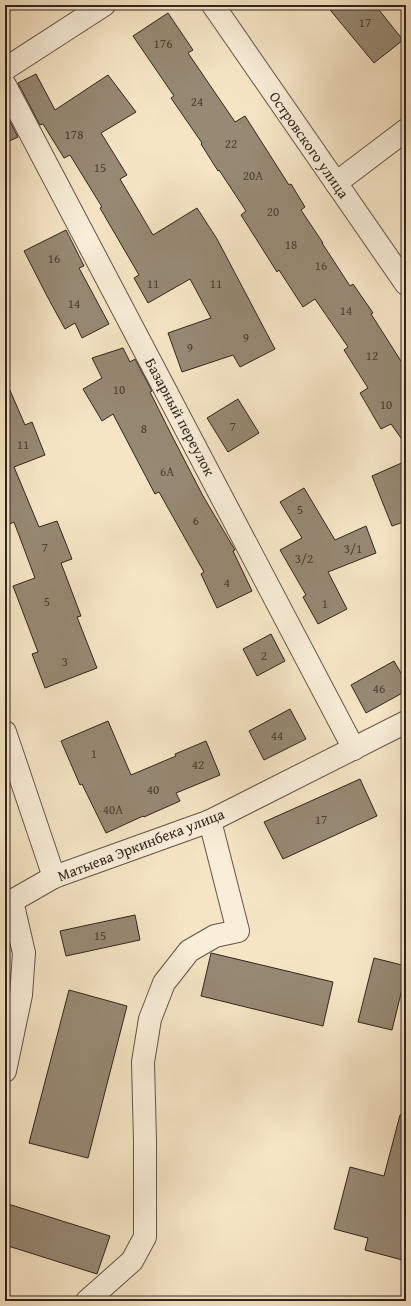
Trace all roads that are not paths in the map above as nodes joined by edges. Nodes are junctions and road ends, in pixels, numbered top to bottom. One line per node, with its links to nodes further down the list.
1 (104, 5): 3 (street)
2 (213, 5): 6 (street, Островского улица)
3 (5, 69)
4 (5, 85): 10 (street, Базарный переулок)
5 (406, 130): 6 (street)
6 (336, 183): 7 (street, Островского улица)
7 (406, 284)
8 (406, 722): 10 (street, Матыева Эркинбека улица)
9 (5, 732): 12 (street)
10 (354, 749): 11 (street, Матыева Эркинбека улица)
11 (210, 821): 12 (street, Матыева Эркинбека улица); 15 (street)
12 (54, 877): 13 (street, Матыева Эркинбека улица)
13 (9, 901): 14 (street)
14 (5, 1071)
15 (87, 1301)

